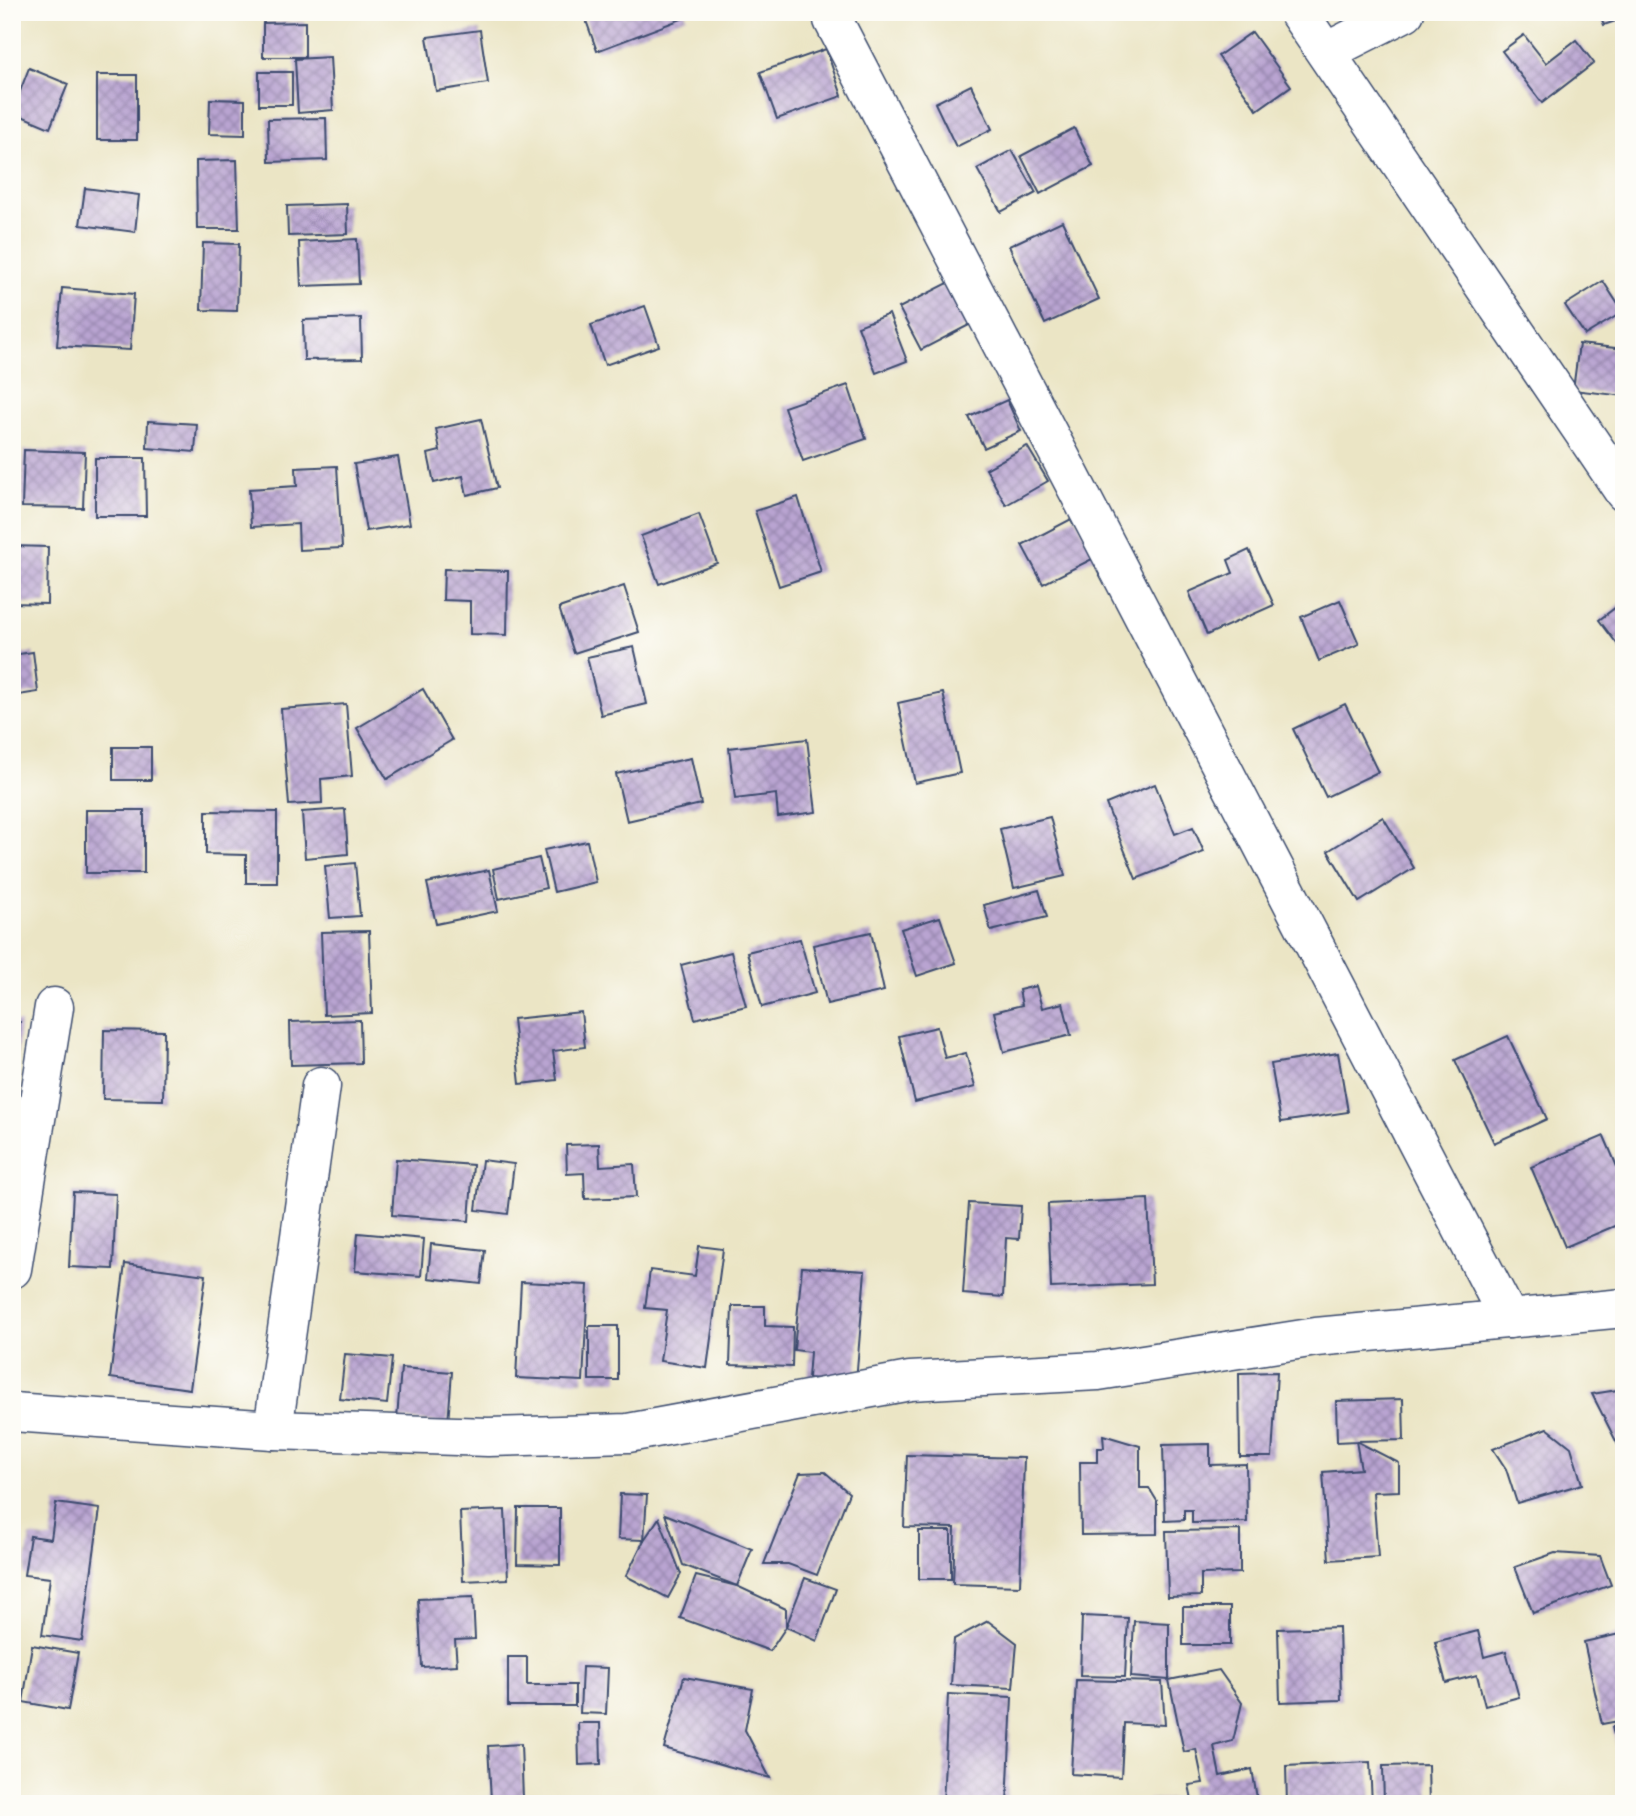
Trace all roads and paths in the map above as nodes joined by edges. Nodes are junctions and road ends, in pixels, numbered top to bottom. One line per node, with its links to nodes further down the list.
1 (1298, 12): 4 (street)
2 (1405, 12): 4 (street)
3 (833, 20): 10 (street)
4 (1326, 52): 5 (street)
5 (1624, 492)
6 (54, 1007): 8 (street)
7 (321, 1086): 12 (street)
8 (12, 1269)
9 (1624, 1308): 10 (street)
10 (1510, 1319): 12 (street)
11 (12, 1412): 12 (street)
12 (273, 1430)

